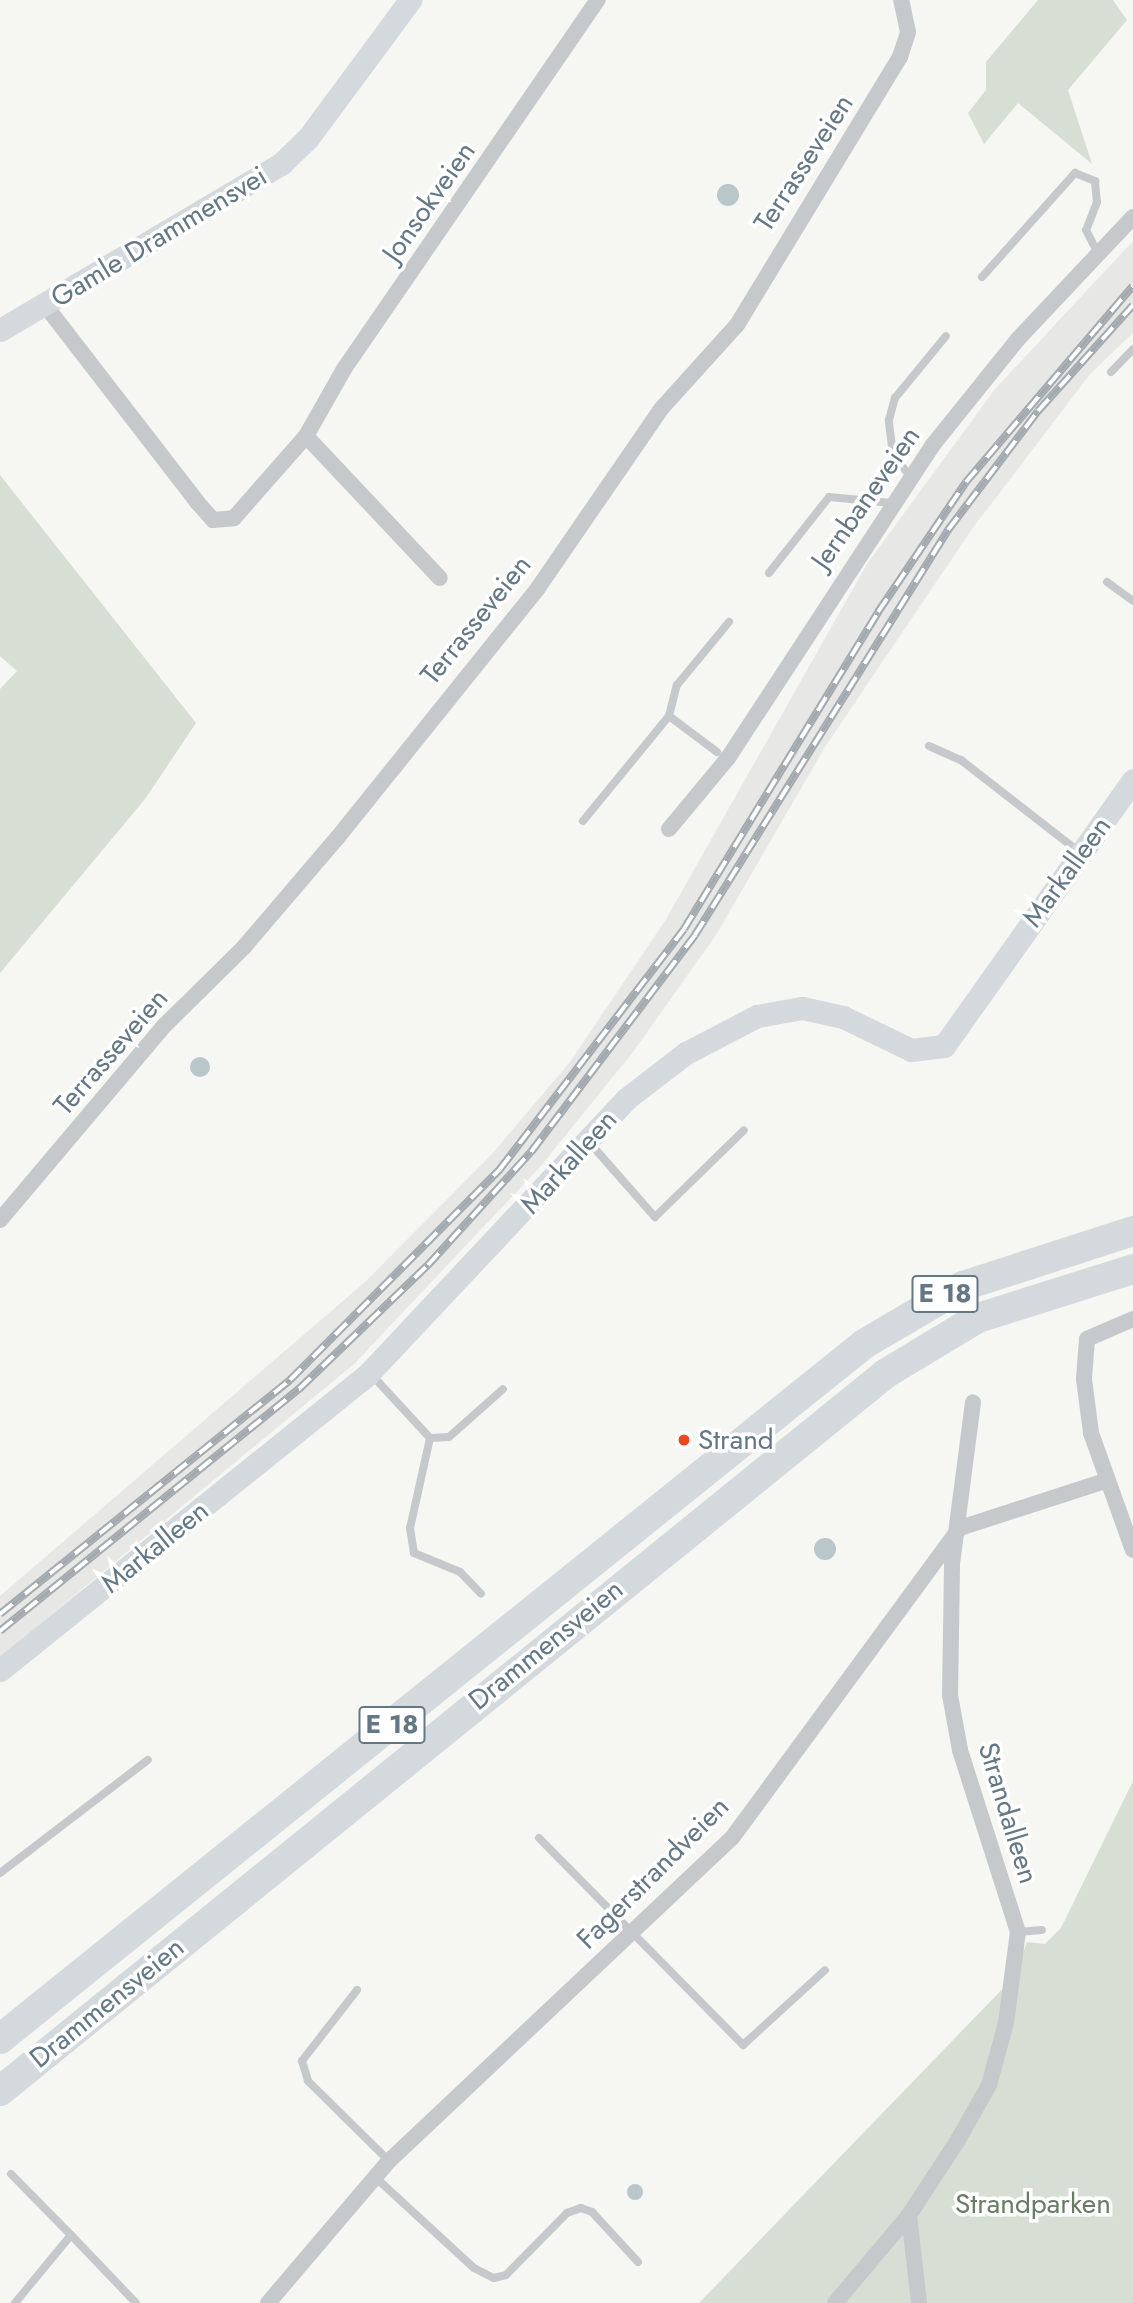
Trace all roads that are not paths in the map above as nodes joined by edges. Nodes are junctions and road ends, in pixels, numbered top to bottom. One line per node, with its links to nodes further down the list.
1 (410, 0): 7 (main road, Gamle Drammensvei)
2 (598, 0): 12 (street, Jonsokveien)
3 (901, 0): 29 (street, Terrasseveien)
4 (1133, 217): 5 (street, Jernbaneveien)
5 (1097, 252): 6 (lane); 13 (street, Jernbaneveien)
6 (982, 277)
7 (45, 305): 8 (main road, Gamle Drammensvei); 12 (street, Jonsokveien)
8 (0, 330)
9 (946, 335): 13 (lane)
10 (1133, 349): 11 (lane)
11 (1111, 372)
12 (306, 436): 16 (street)
13 (910, 476): 14 (street, Jernbaneveien)
14 (892, 503): 15 (lane); 25 (street, Jernbaneveien)
15 (769, 573)
16 (440, 579)
17 (1107, 582): 18 (lane)
18 (1133, 601)
19 (729, 622): 20 (lane)
20 (669, 716): 22 (lane); 24 (lane)
21 (929, 746): 26 (lane)
22 (717, 752)
23 (1133, 780): 26 (main road, Markalleen)
24 (583, 821)
25 (669, 829)
26 (1081, 853): 28 (main road, Markalleen)
27 (744, 1130): 28 (lane)
28 (587, 1140): 33 (main road, Markalleen)
29 (0, 1220)
30 (1133, 1231): 50 (highway, Drammensveien / E 18)
31 (1133, 1269): 51 (highway, Drammensveien / E 18)
32 (1133, 1319): 37 (street)
33 (369, 1373): 36 (lane); 41 (main road, Markalleen)
34 (503, 1390): 36 (lane)
35 (973, 1402): 38 (street, Strandalleen)
36 (430, 1437): 40 (lane)
37 (1105, 1480): 38 (street); 39 (street)
38 (960, 1528): 46 (street, Strandalleen); 47 (street, Fagerstrandveien)
39 (1133, 1550)
40 (481, 1594)
41 (0, 1670)
42 (148, 1760): 44 (lane)
43 (539, 1838): 47 (lane)
44 (0, 1873)
45 (1042, 1930): 46 (lane)
46 (1018, 1932): 55 (street, Strandalleen)
47 (635, 1933): 48 (lane); 52 (street, Fagerstrandveien)
48 (825, 1970)
49 (357, 1990): 52 (lane)
50 (0, 2039)
51 (0, 2091)
52 (389, 2161): 54 (street, Fagerstrandveien)
53 (11, 2174): 56 (lane)
54 (375, 2177): 57 (lane); 60 (street, Fagerstrandveien)
55 (909, 2215): 61 (street, Strandalleen); 62 (street)
56 (71, 2235): 58 (lane); 59 (lane)
57 (638, 2262)
58 (15, 2303)
59 (136, 2303)
60 (268, 2303)
61 (835, 2303)
62 (919, 2303)

